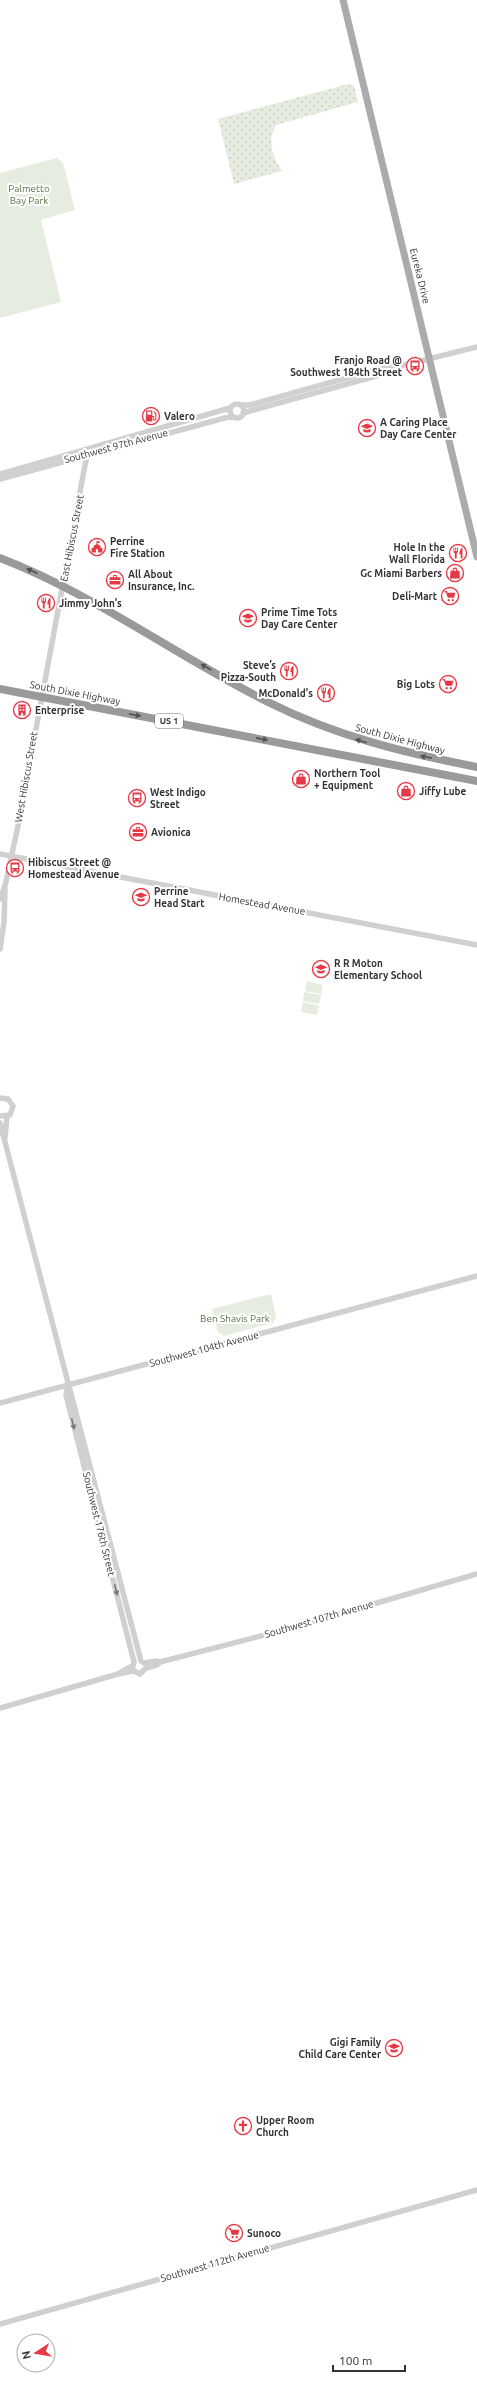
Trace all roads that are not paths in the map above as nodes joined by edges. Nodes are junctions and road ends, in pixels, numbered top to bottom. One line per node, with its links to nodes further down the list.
1 (343, 0): 3 (main road, Eureka Drive)
2 (477, 347): 3 (street)
3 (429, 358): 4 (street); 12 (main road, Eureka Drive)
4 (400, 366): 5 (street); 7 (street)
5 (241, 405): 6 (street); 7 (street)
6 (230, 408): 8 (street); 9 (street, Southwest 97th Avenue)
7 (243, 413): 8 (street)
8 (232, 416): 9 (street, Southwest 97th Avenue)
9 (88, 452): 10 (street, Southwest 97th Avenue); 11 (street, Southwest 97th Avenue); 14 (street, East Hibiscus Street)
10 (0, 474)
11 (0, 479)
12 (477, 557)
13 (0, 558): 14 (highway, South Dixie Highway, one-way to 13)
14 (62, 587): 16 (street, East Hibiscus Street); 17 (highway, South Dixie Highway, one-way to 14)
15 (0, 689): 16 (highway, South Dixie Highway / US 1)
16 (41, 697): 18 (highway, South Dixie Highway / US 1, one-way to 18); 22 (street, West Hibiscus Street)
17 (399, 751): 18 (highway); 19 (highway, South Dixie Highway, one-way to 17)
18 (396, 766): 20 (highway, South Dixie Highway / US 1)
19 (477, 767)
20 (477, 782)
21 (0, 854): 22 (street, Homestead Avenue)
22 (12, 856): 23 (street); 25 (street, Homestead Avenue)
23 (5, 886): 24 (street); 26 (street)
24 (0, 899)
25 (477, 945)
26 (0, 949)
27 (1, 1099): 29 (street, Southwest 176th Street)
28 (0, 1116): 29 (street)
29 (7, 1116): 31 (street, Southwest 176th Street)
30 (0, 1123): 31 (street, Southwest 176th Street)
31 (5, 1138): 33 (street, Southwest 176th Street)
32 (477, 1276): 33 (street, Southwest 104th Avenue)
33 (68, 1386): 34 (street, Southwest 104th Avenue); 36 (street, Southwest 176th Street)
34 (0, 1403)
35 (477, 1574): 36 (street, Southwest 107th Avenue)
36 (138, 1665): 37 (street, Southwest 107th Avenue)
37 (0, 1708)
38 (477, 2190): 39 (street, Southwest 112th Avenue)
39 (0, 2324)

